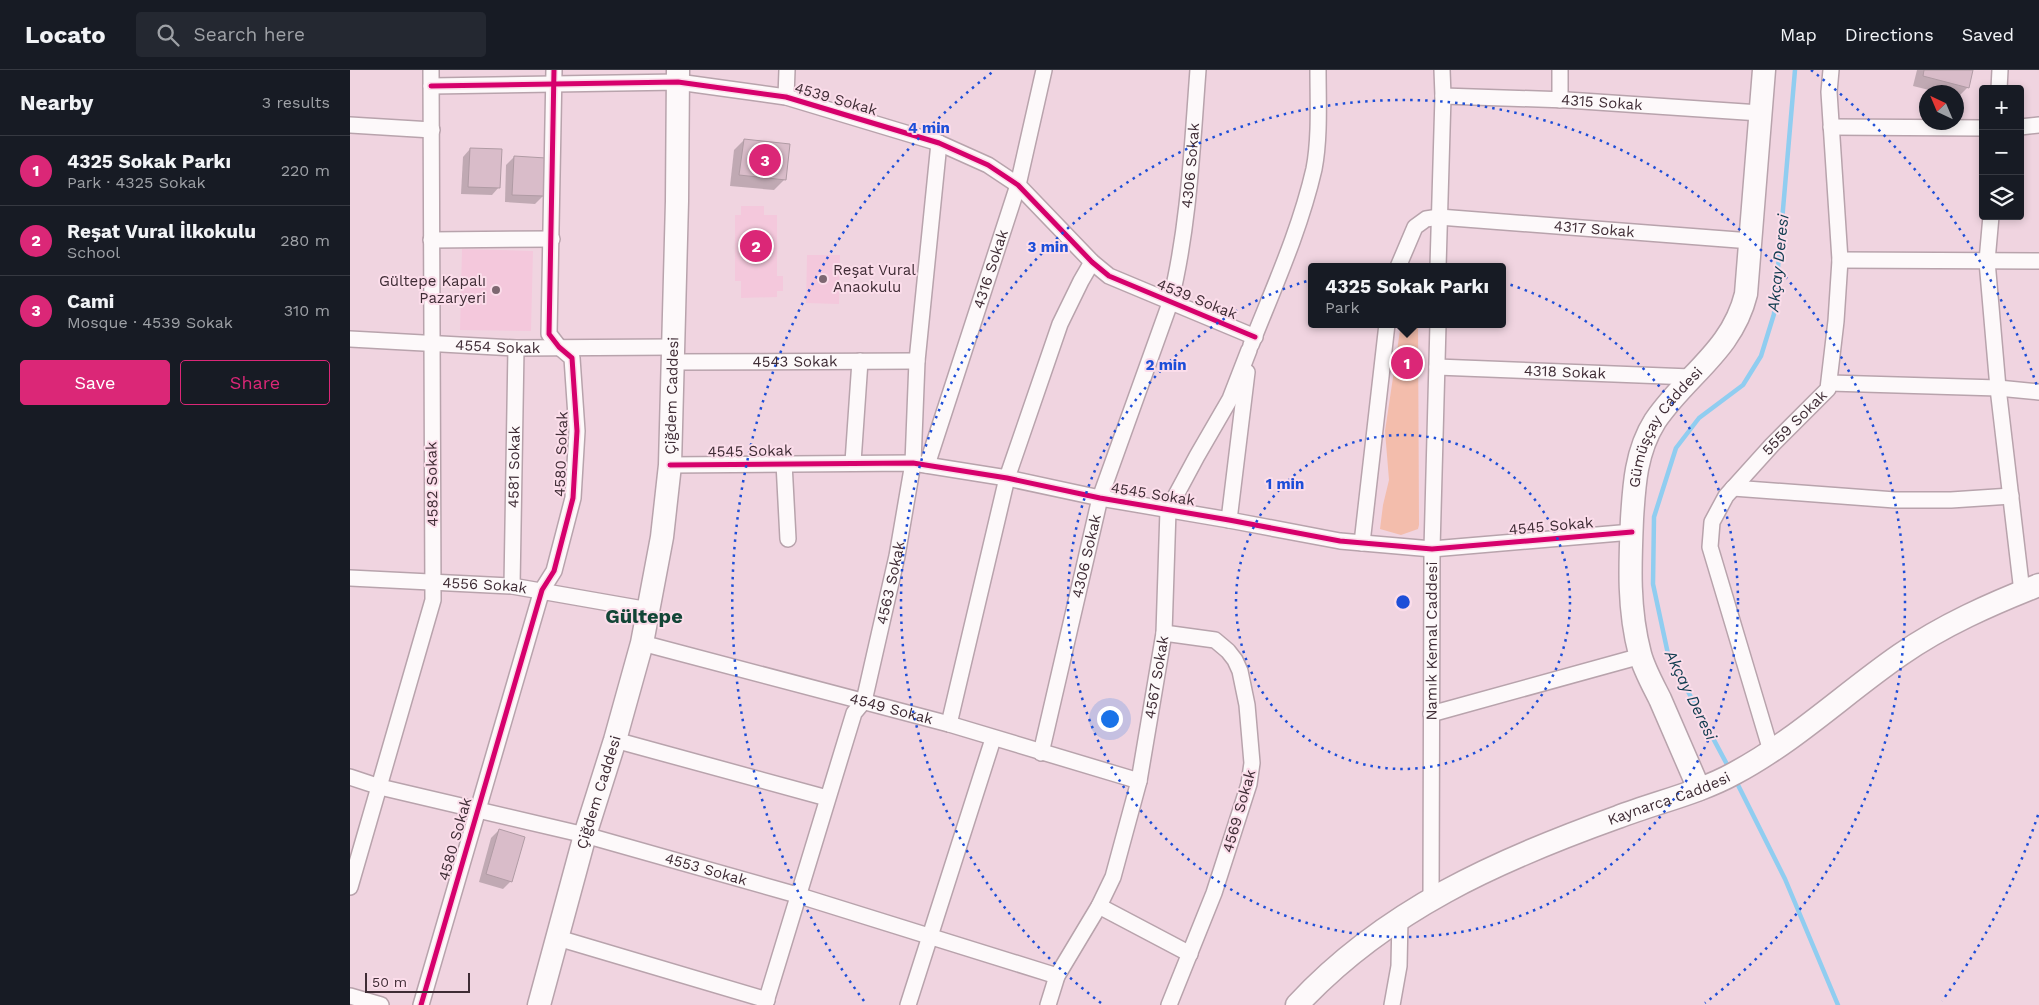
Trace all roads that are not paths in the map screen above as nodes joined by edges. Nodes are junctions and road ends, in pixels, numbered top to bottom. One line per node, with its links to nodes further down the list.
1 (431, 70): 14 (street, 4582 Sokak)
2 (787, 70): 16 (street)
3 (1044, 70): 26 (street, 4316 Sokak)
4 (1198, 70): 38 (street, 4306 Sokak)
5 (1318, 70): 42 (street)
6 (1442, 70): 15 (street)
7 (1560, 70): 17 (street)
8 (1764, 70): 18 (street, Gümüşçay Caddesi)
9 (1831, 70): 21 (street, 5559 Sokak)
10 (2000, 70): 13 (street)
11 (554, 76): 12 (street, 4539 Sokak); 14 (street, 4539 Sokak); 29 (street, 4580 Sokak)
12 (678, 76): 16 (street, 4539 Sokak); 46 (street, Çiğdem Caddesi)
13 (1999, 85)
14 (431, 86): 24 (street, 4582 Sokak)
15 (1443, 96): 17 (street, 4315 Sokak); 27 (street)
16 (786, 97): 25 (street, 4539 Sokak)
17 (1560, 100): 18 (street, 4315 Sokak)
18 (1760, 113): 31 (street, Gümüşçay Caddesi)
19 (350, 125): 24 (street)
20 (2039, 125): 22 (street)
21 (1832, 127): 23 (street); 32 (street, 5559 Sokak)
22 (2024, 127)
23 (1979, 128)
24 (432, 130): 30 (street, 4582 Sokak)
25 (939, 143): 26 (street, 4539 Sokak); 48 (street, 4563 Sokak)
26 (1018, 185): 35 (street, 4539 Sokak); 56 (street, 4316 Sokak)
27 (1439, 216): 31 (street, 4317 Sokak); 36 (street); 37 (street)
28 (1991, 220): 33 (street)
29 (552, 239): 30 (street); 44 (street, 4580 Sokak)
30 (431, 240): 43 (street, 4582 Sokak)
31 (1751, 241): 50 (street, Gümüşçay Caddesi)
32 (1840, 260): 33 (street); 51 (street, 5559 Sokak)
33 (1987, 260): 34 (street); 52 (street)
34 (2039, 260)
35 (1092, 262): 38 (street, 4539 Sokak); 58 (street)
36 (1400, 263)
37 (1438, 263)
38 (1170, 303): 42 (street, 4539 Sokak); 61 (street, 4306 Sokak)
39 (1387, 328): 66 (street)
40 (1438, 328): 49 (street, Namık Kemal Caddesi)
41 (350, 339): 43 (street, 4554 Sokak)
42 (1252, 343): 62 (street, 4567 Sokak); 63 (street)
43 (431, 344): 45 (street, 4554 Sokak); 69 (street, 4582 Sokak)
44 (559, 347): 45 (street, 4554 Sokak); 46 (street, 4554 Sokak); 72 (street, 4580 Sokak)
45 (516, 348): 70 (street, 4581 Sokak)
46 (673, 355): 47 (street, 4543 Sokak); 57 (street, Çiğdem Caddesi)
47 (860, 361): 48 (street, 4543 Sokak); 54 (street)
48 (917, 361): 56 (street, 4563 Sokak)
49 (1437, 367): 50 (street, 4318 Sokak); 67 (street, Namık Kemal Caddesi)
50 (1691, 377): 64 (street, Gümüşçay Caddesi)
51 (1830, 383): 52 (street); 59 (street, 5559 Sokak)
52 (1998, 388): 53 (street); 60 (street)
53 (2039, 392)
54 (853, 462): 55 (street, 4545 Sokak); 56 (street, 4545 Sokak)
55 (784, 463): 57 (street, 4545 Sokak); 65 (street)
56 (920, 464): 58 (street, 4545 Sokak); 77 (street, 4563 Sokak)
57 (670, 465): 73 (street, Çiğdem Caddesi)
58 (1007, 478): 61 (street, 4545 Sokak); 79 (street)
59 (1733, 488): 60 (street); 82 (street, 5559 Sokak)
60 (2011, 496): 71 (street)
61 (1100, 498): 62 (street, 4545 Sokak); 83 (street, 4306 Sokak)
62 (1168, 510): 63 (street, 4545 Sokak); 74 (street, 4567 Sokak)
63 (1229, 520): 66 (street, 4545 Sokak)
64 (1632, 532): 67 (street, 4545 Sokak); 76 (street, Gümüşçay Caddesi)
65 (788, 539)
66 (1362, 544): 67 (street, 4545 Sokak)
67 (1432, 548): 78 (street, Namık Kemal Caddesi)
68 (350, 578): 69 (street, 4556 Sokak)
69 (433, 582): 70 (street, 4556 Sokak); 86 (street, 4582 Sokak)
70 (512, 586): 72 (street, 4556 Sokak)
71 (2031, 588): 82 (street, Kaynarca Caddesi)
72 (542, 590): 73 (street, 4556 Sokak); 89 (street, 4580 Sokak)
73 (649, 610): 75 (street, Çiğdem Caddesi)
74 (1164, 633): 85 (street, 4567 Sokak); 98 (street, 4569 Sokak)
75 (642, 643): 77 (street, 4549 Sokak); 81 (street, Çiğdem Caddesi)
76 (1641, 656): 78 (street); 87 (street, Gümüşçay Caddesi)
77 (864, 702): 79 (street, 4549 Sokak); 88 (street, 4563 Sokak)
78 (1431, 714): 93 (street, Namık Kemal Caddesi)
79 (949, 724): 80 (street, 4549 Sokak)
80 (993, 739): 83 (street, 4549 Sokak); 97 (street)
81 (615, 740): 88 (street); 90 (street, Çiğdem Caddesi)
82 (1771, 751): 87 (street, Kaynarca Caddesi)
83 (1041, 753): 85 (street, 4549 Sokak)
84 (350, 777): 86 (street, 4553 Sokak)
85 (1139, 781): 94 (street, 4567 Sokak)
86 (380, 787): 89 (street, 4553 Sokak); 91 (street, 4582 Sokak)
87 (1699, 789): 93 (street, Kaynarca Caddesi)
88 (827, 798): 92 (street, 4563 Sokak)
89 (476, 811): 90 (street, 4553 Sokak); 103 (street, 4580 Sokak)
90 (585, 836): 92 (street, 4553 Sokak); 96 (street, Çiğdem Caddesi)
91 (350, 887)
92 (797, 895): 97 (street, 4553 Sokak); 101 (street, 4563 Sokak)
93 (1431, 899): 95 (street, Kaynarca Caddesi)
94 (1099, 906): 98 (street); 99 (street, 4567 Sokak)
95 (1400, 918): 108 (street, Kaynarca Caddesi); 109 (street)
96 (558, 938): 101 (street); 104 (street, Çiğdem Caddesi)
97 (930, 938): 99 (street, 4553 Sokak); 105 (street)
98 (1190, 954): 107 (street, 4569 Sokak)
99 (1057, 976): 106 (street, 4567 Sokak)
100 (350, 996): 102 (street)
101 (766, 1003)
102 (381, 1005)
103 (421, 1005)
104 (539, 1005)
105 (908, 1005)
106 (1048, 1005)
107 (1169, 1005)
108 (1297, 1005)
109 (1392, 1005)

